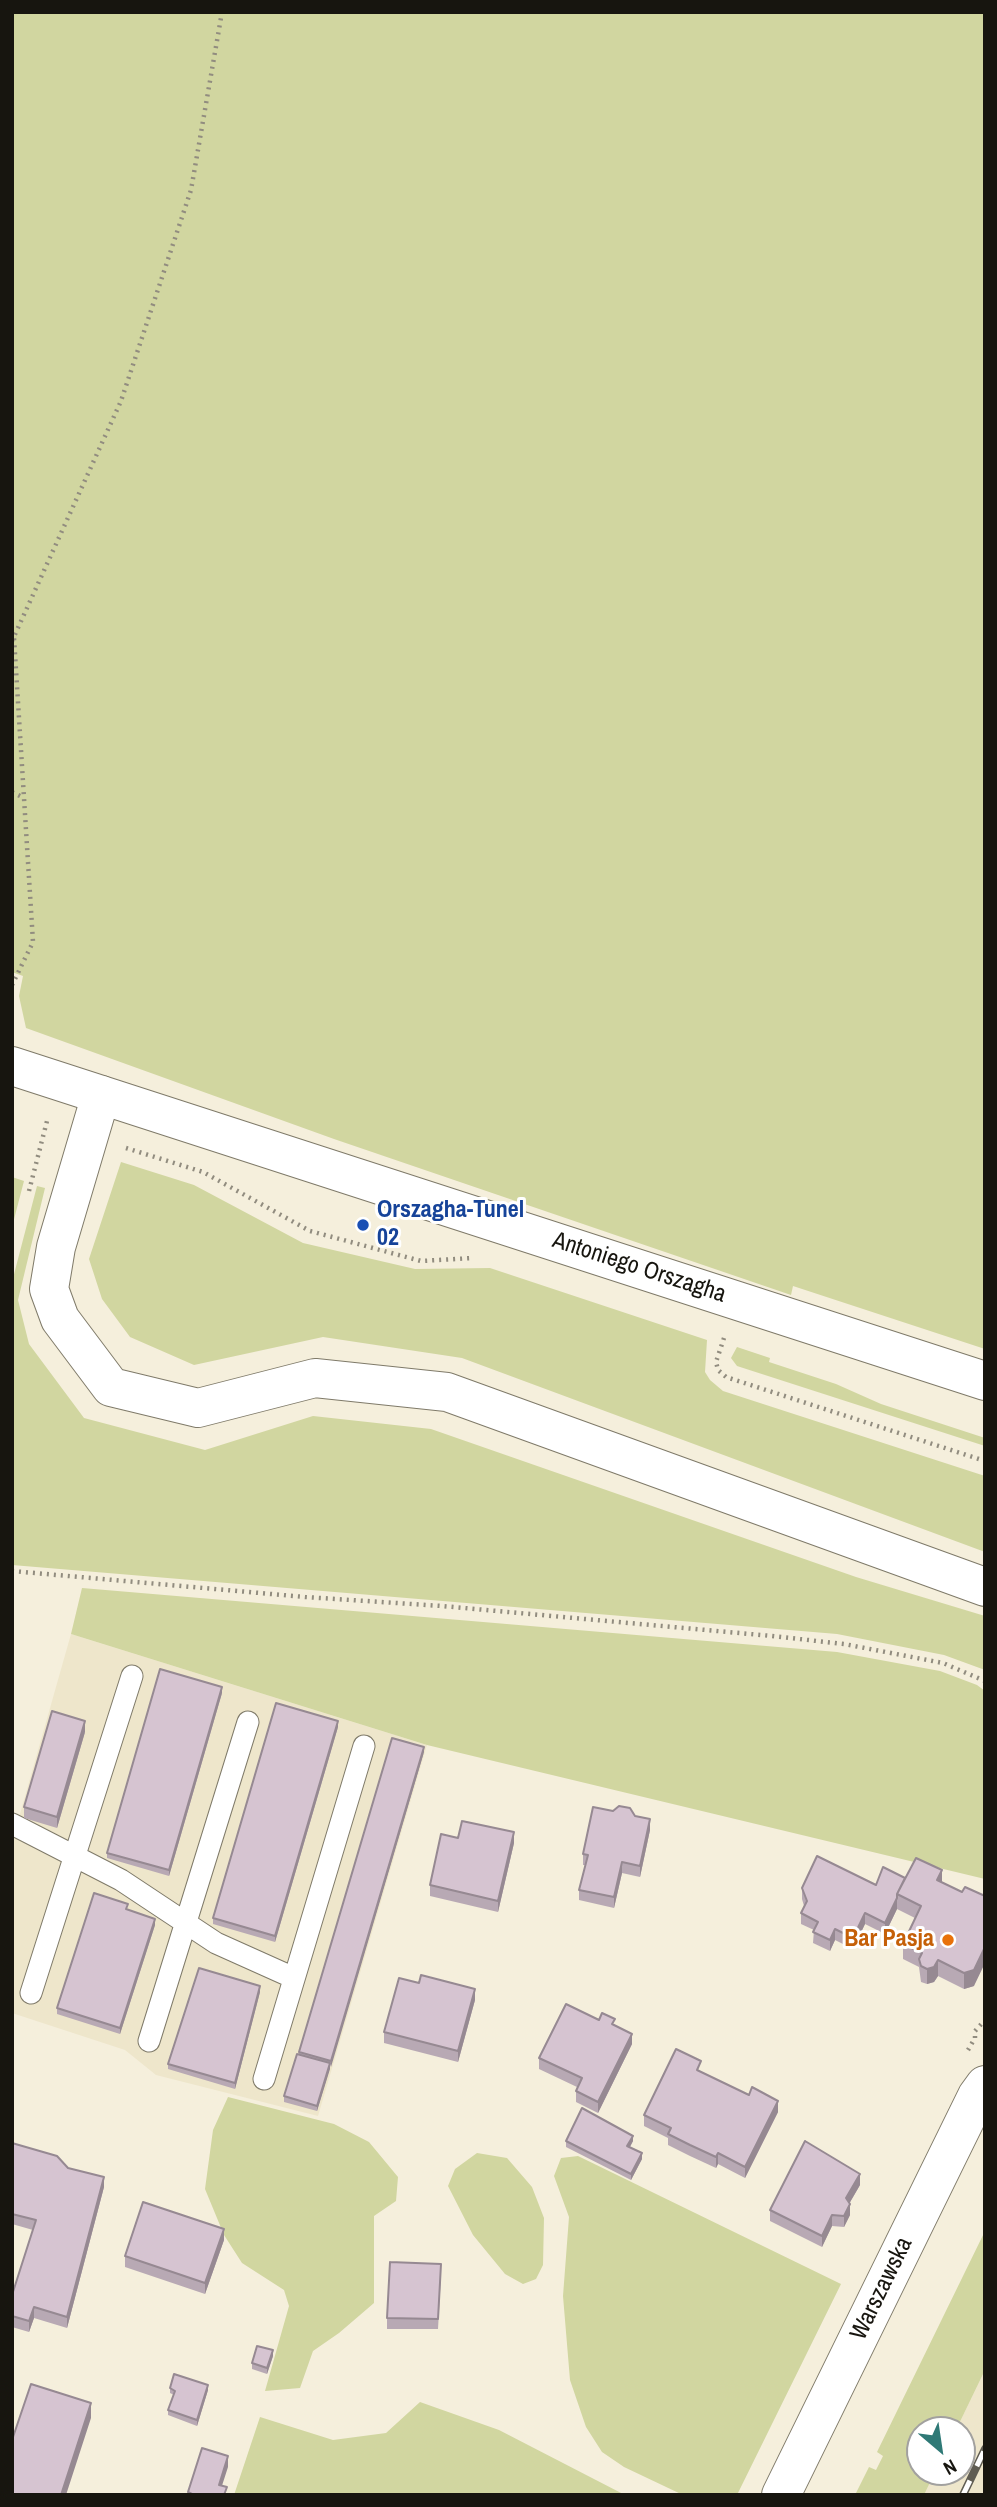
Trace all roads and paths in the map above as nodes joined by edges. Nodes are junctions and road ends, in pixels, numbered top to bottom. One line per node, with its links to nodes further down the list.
1 (222, 12): 2 (path)
2 (13, 639): 4 (path)
3 (12, 792): 4 (path)
4 (23, 797): 5 (path)
5 (12, 985)
6 (12, 1066): 7 (street, Antoniego Orszagha)
7 (101, 1095): 9 (street, Antoniego Orszagha); 12 (street)
8 (726, 1330): 10 (path)
9 (985, 1381)
10 (985, 1461)
11 (12, 1571): 14 (path)
12 (985, 1587)
13 (132, 1676): 18 (lane)
14 (985, 1681)
15 (248, 1722): 19 (lane)
16 (364, 1746): 20 (lane)
17 (12, 1824): 18 (lane)
18 (75, 1856): 19 (lane); 21 (lane)
19 (186, 1924): 20 (lane); 24 (lane)
20 (294, 1978): 25 (lane)
21 (31, 1993)
22 (985, 2020): 23 (path)
23 (975, 2031)
24 (149, 2041)
25 (264, 2079)
26 (985, 2085): 27 (street, Warszawska)
27 (781, 2495)

